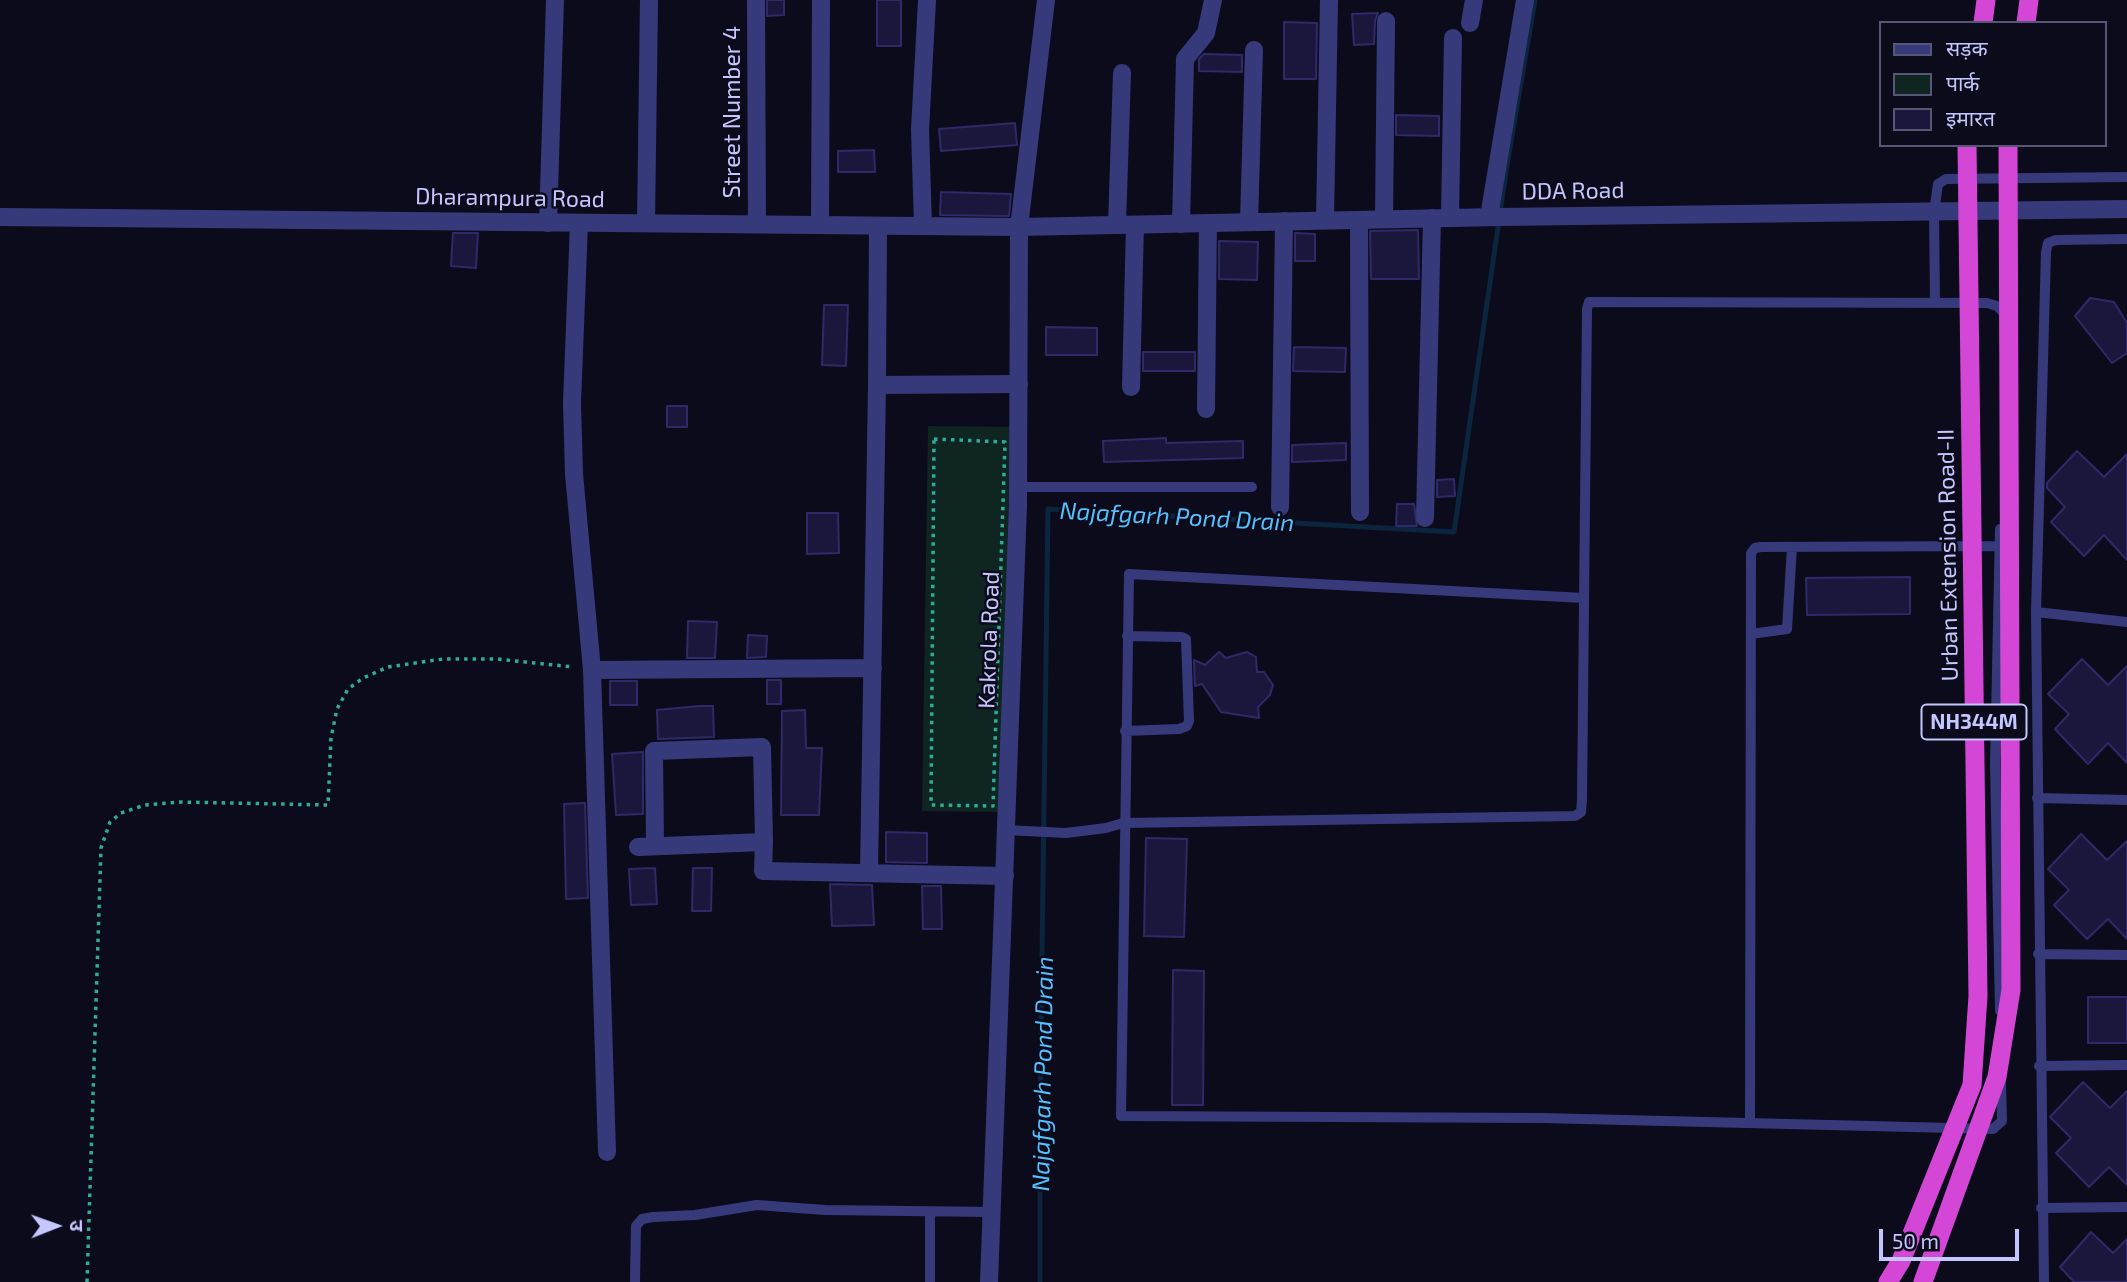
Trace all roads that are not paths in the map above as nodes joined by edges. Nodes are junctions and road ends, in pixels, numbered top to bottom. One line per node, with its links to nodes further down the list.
1 (555, 0): 34 (street)
2 (649, 0): 36 (street)
3 (755, 0): 39 (street, Street Number 4)
4 (821, 0): 40 (street)
5 (927, 0): 43 (street)
6 (1046, 0): 44 (street, Kakrola Road)
7 (1213, 0): 37 (street)
8 (1329, 0): 30 (street)
9 (1474, 0): 16 (street)
10 (1525, 0): 26 (street)
11 (1986, 0): 14 (highway)
12 (2029, 0): 15 (highway)
13 (1386, 21): 29 (street)
14 (1983, 21)
15 (2026, 21)
16 (1470, 23)
17 (1453, 38): 28 (street)
18 (1254, 51): 33 (street)
19 (1122, 73): 41 (street)
20 (1967, 147): 86 (highway, Urban Extension Road-II / NH344M, bridge)
21 (2008, 147): 87 (highway, NH344M, bridge)
22 (2127, 177): 24 (lane)
23 (2127, 209): 24 (street, DDA Road)
24 (1934, 212): 26 (street, DDA Road); 46 (lane)
25 (0, 217): 34 (street, Dharampura Road)
26 (1499, 217): 28 (street, DDA Road)
27 (1432, 218): 28 (street, DDA Road); 29 (street, DDA Road); 55 (street)
28 (1450, 218)
29 (1384, 219): 31 (street, DDA Road)
30 (1325, 220): 31 (street, DDA Road); 32 (street, DDA Road)
31 (1359, 220): 54 (street)
32 (1284, 221): 33 (street, DDA Road); 53 (street)
33 (1249, 222): 38 (street, DDA Road)
34 (548, 223): 35 (street, Dharampura Road)
35 (579, 223): 36 (street, Dharampura Road); 64 (street)
36 (646, 223): 39 (street, Dharampura Road)
37 (1181, 223): 38 (street, DDA Road); 41 (street, DDA Road)
38 (1208, 223): 50 (street)
39 (757, 224): 40 (street, Dharampura Road)
40 (820, 225): 42 (street, Dharampura Road)
41 (1126, 225): 44 (street, DDA Road); 49 (street)
42 (878, 226): 43 (street, Dharampura Road); 48 (street)
43 (923, 226): 44 (street, Dharampura Road)
44 (1020, 227): 47 (street, Kakrola Road)
45 (2127, 239): 59 (lane)
46 (1935, 303): 56 (lane); 58 (lane)
47 (1018, 384): 48 (street); 52 (street, Kakrola Road)
48 (877, 385): 63 (street)
49 (1130, 387)
50 (1206, 409)
51 (1252, 486): 52 (lane)
52 (1018, 487): 69 (street, Kakrola Road)
53 (1280, 507)
54 (1360, 512)
55 (1425, 518)
56 (2000, 546): 57 (lane); 77 (lane)
57 (1792, 547): 61 (lane); 61 (lane)
58 (1584, 598): 62 (lane); 68 (lane)
59 (2036, 612): 60 (lane); 66 (lane)
60 (2127, 622)
61 (1751, 634): 77 (lane)
62 (1127, 636): 65 (lane); 65 (lane)
63 (873, 668): 64 (street); 71 (street)
64 (592, 670): 78 (street)
65 (1125, 731): 68 (lane)
66 (2037, 798): 67 (lane); 73 (lane)
67 (2127, 800)
68 (1123, 823): 69 (lane); 77 (lane)
69 (1006, 830): 72 (street, Kakrola Road)
70 (764, 842): 70 (street); 71 (street)
71 (869, 872): 72 (street)
72 (1004, 876): 82 (street, Kakrola Road)
73 (2038, 954): 74 (lane); 76 (lane)
74 (2127, 955)
75 (2127, 1065): 76 (lane)
76 (2039, 1066): 80 (lane)
77 (1750, 1122)
78 (607, 1152)
79 (2127, 1207): 80 (lane)
80 (2041, 1208): 88 (lane)
81 (930, 1212): 82 (lane); 83 (lane); 84 (lane)
82 (992, 1212): 85 (street, Kakrola Road)
83 (635, 1282)
84 (930, 1282)
85 (989, 1282)
86 (1888, 1282)
87 (1923, 1282)
88 (2044, 1282)

